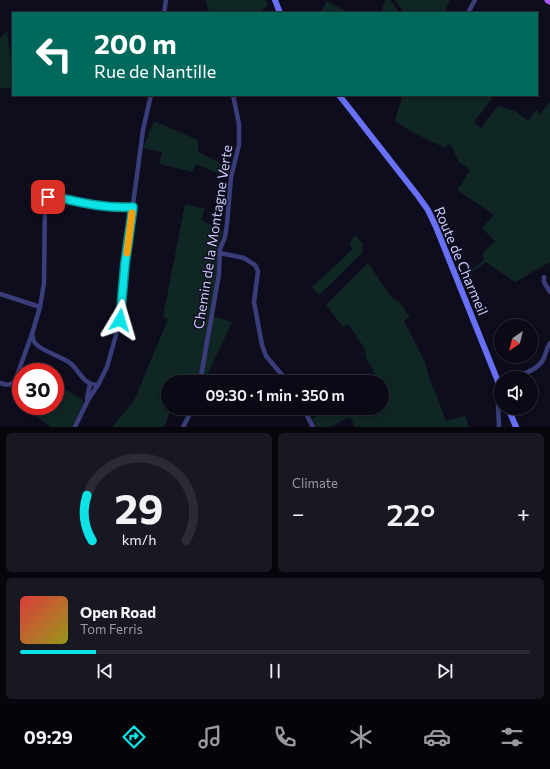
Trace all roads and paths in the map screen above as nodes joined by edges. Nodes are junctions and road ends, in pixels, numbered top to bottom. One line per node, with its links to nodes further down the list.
1 (166, 0): 4 (street)
2 (275, 0): 5 (main road)
3 (475, 0): 6 (street)
4 (164, 12)
5 (278, 12)
6 (469, 12)
7 (151, 96): 10 (street)
8 (232, 96): 11 (street, Chemin de la Montagne Verte)
9 (340, 96): 20 (main road, Route de Charmeil)
10 (133, 207): 15 (street); 26 (street)
11 (220, 254): 22 (street, Chemin de la Montagne Verte); 23 (street)
12 (544, 277): 13 (street)
13 (550, 292)
14 (0, 294): 15 (street)
15 (40, 307): 16 (street)
16 (32, 334): 17 (street); 19 (street)
17 (35, 343): 19 (street); 25 (street)
18 (550, 343): 21 (street)
19 (27, 346): 24 (street)
20 (494, 371)
21 (526, 371)
22 (201, 375)
23 (282, 375)
24 (0, 383)
25 (90, 384): 26 (street); 27 (street)
26 (98, 385): 27 (street)
27 (88, 400): 32 (street)
28 (189, 415): 33 (street)
29 (307, 415): 34 (street)
30 (498, 415): 35 (street)
31 (511, 415): 36 (main road)
32 (75, 427)
33 (183, 427)
34 (313, 427)
35 (499, 427)
36 (516, 427)

